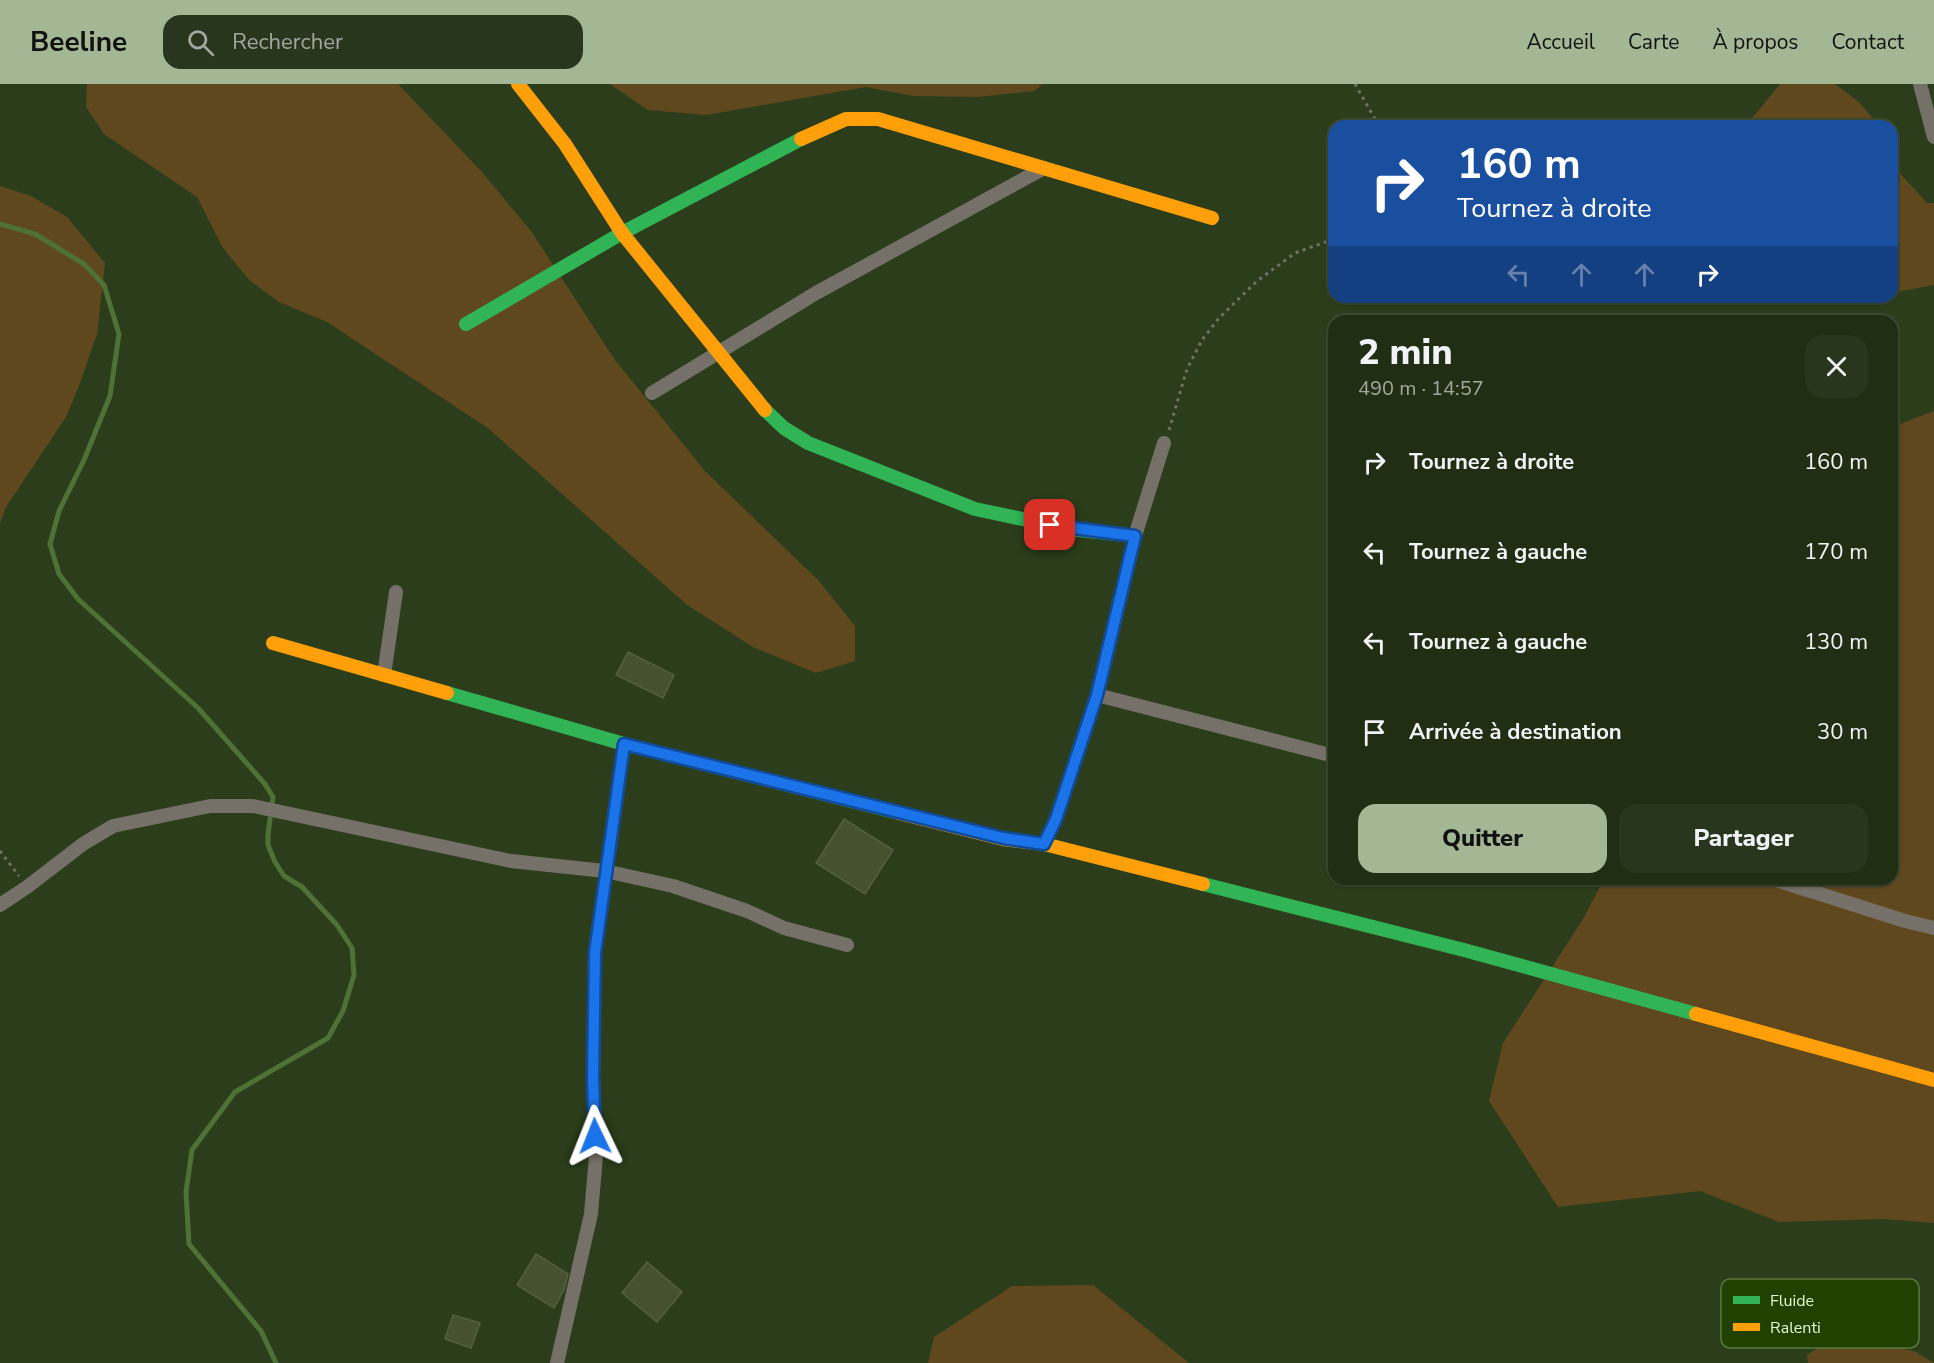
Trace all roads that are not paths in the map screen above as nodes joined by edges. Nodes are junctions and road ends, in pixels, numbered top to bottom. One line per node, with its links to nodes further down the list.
1 (518, 84): 6 (street)
2 (1920, 84): 3 (street)
3 (1934, 137)
4 (1044, 168): 5 (street); 6 (street); 8 (street)
5 (1212, 218)
6 (622, 233): 7 (street); 8 (street)
7 (466, 324)
8 (717, 352): 9 (street); 11 (street)
9 (652, 393)
10 (1164, 443): 11 (street)
11 (1135, 536): 15 (street)
12 (396, 592): 14 (street)
13 (273, 643): 14 (street)
14 (384, 675): 16 (street)
15 (1097, 695): 17 (street); 18 (street)
16 (624, 744): 18 (street); 19 (street)
17 (1328, 754)
18 (1044, 844): 24 (street)
19 (605, 871): 21 (street); 23 (street); 25 (street)
20 (1792, 885): 22 (street)
21 (0, 905)
22 (1934, 928)
23 (847, 945)
24 (1934, 1080)
25 (557, 1363)

